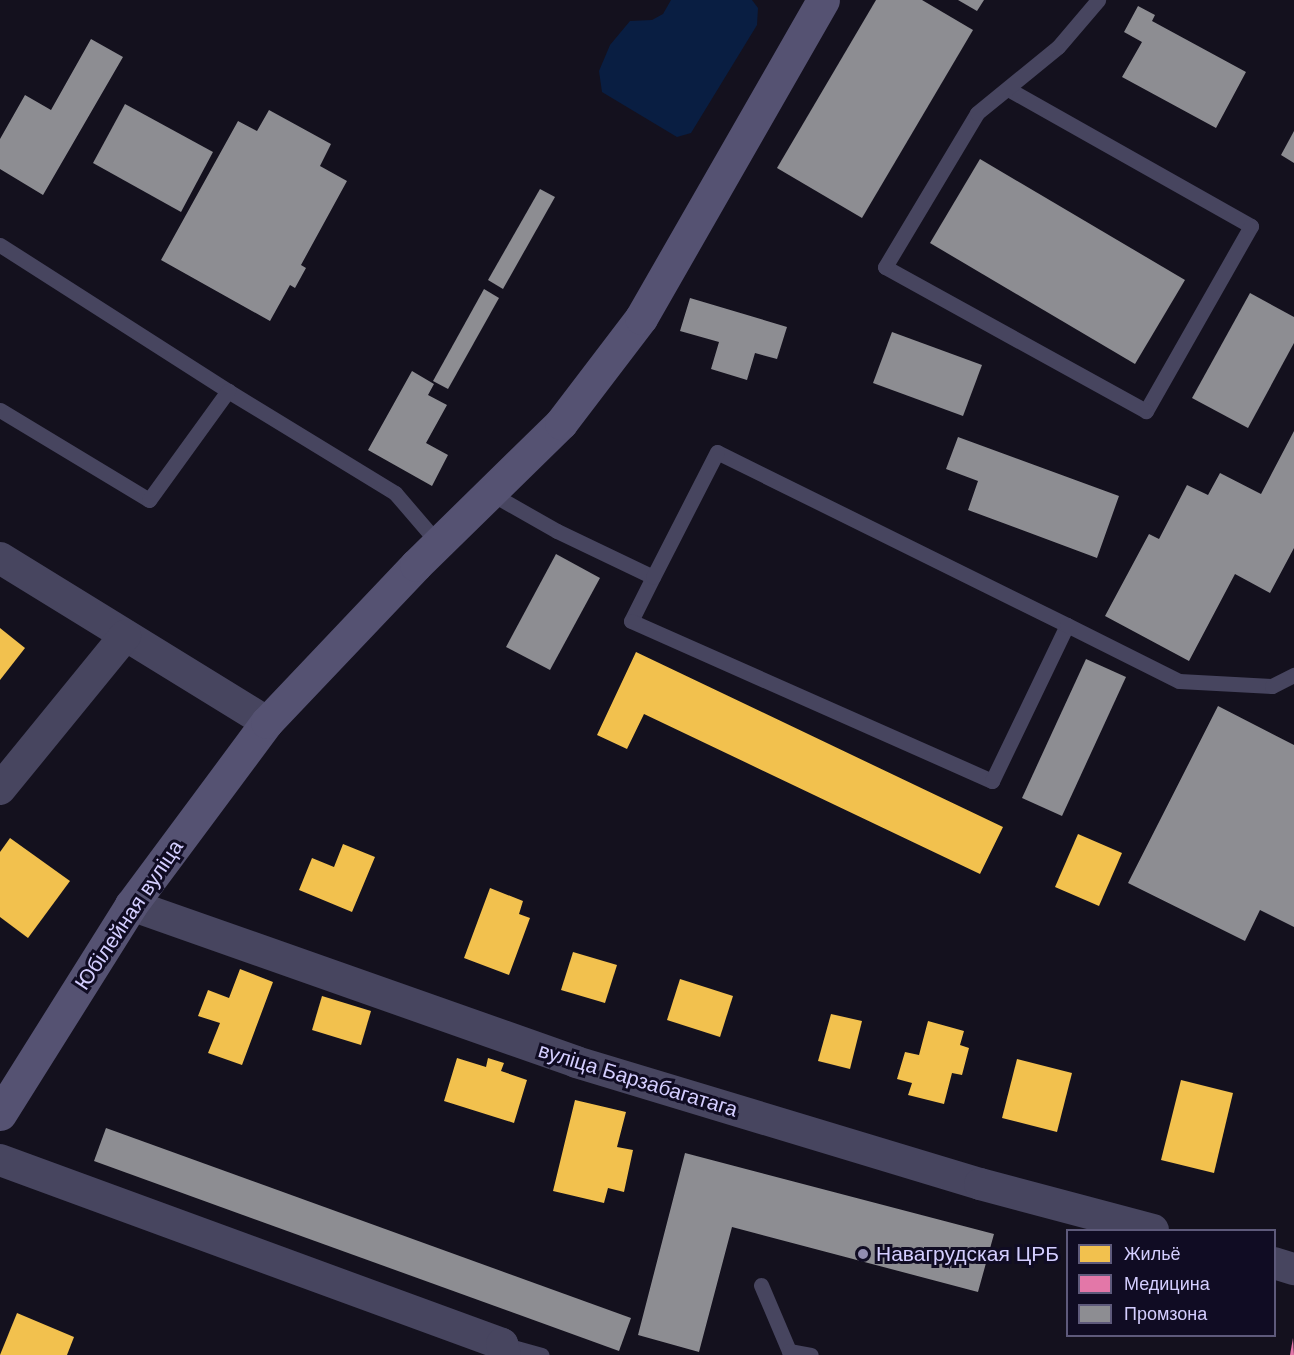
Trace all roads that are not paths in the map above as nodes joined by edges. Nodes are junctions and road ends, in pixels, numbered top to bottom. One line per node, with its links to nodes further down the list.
1 (823, 0): 7 (street, Юбілейная вуліца)
2 (1098, 0): 3 (lane)
3 (1008, 88): 3 (lane)
4 (0, 245): 5 (lane)
5 (228, 391): 6 (lane); 8 (lane)
6 (0, 410)
7 (490, 493): 8 (street, Юбілейная вуліца); 10 (lane)
8 (438, 543): 14 (street, Юбілейная вуліца)
9 (0, 558): 12 (street)
10 (653, 577): 11 (lane); 11 (lane)
11 (1067, 625): 13 (lane)
12 (125, 636): 14 (street); 15 (street)
13 (1294, 675)
14 (267, 722): 16 (street, Юбілейная вуліца)
15 (0, 789)
16 (131, 905): 17 (street, Юбілейная вуліца); 19 (street, вуліца Барзабагатага)
17 (0, 1114)
18 (0, 1160): 23 (street)
19 (1149, 1229)
20 (1276, 1263): 21 (street)
21 (1294, 1269)
22 (761, 1285): 24 (lane)
23 (504, 1349): 25 (lane)
24 (785, 1353): 26 (lane)
25 (542, 1355)
26 (811, 1355)

